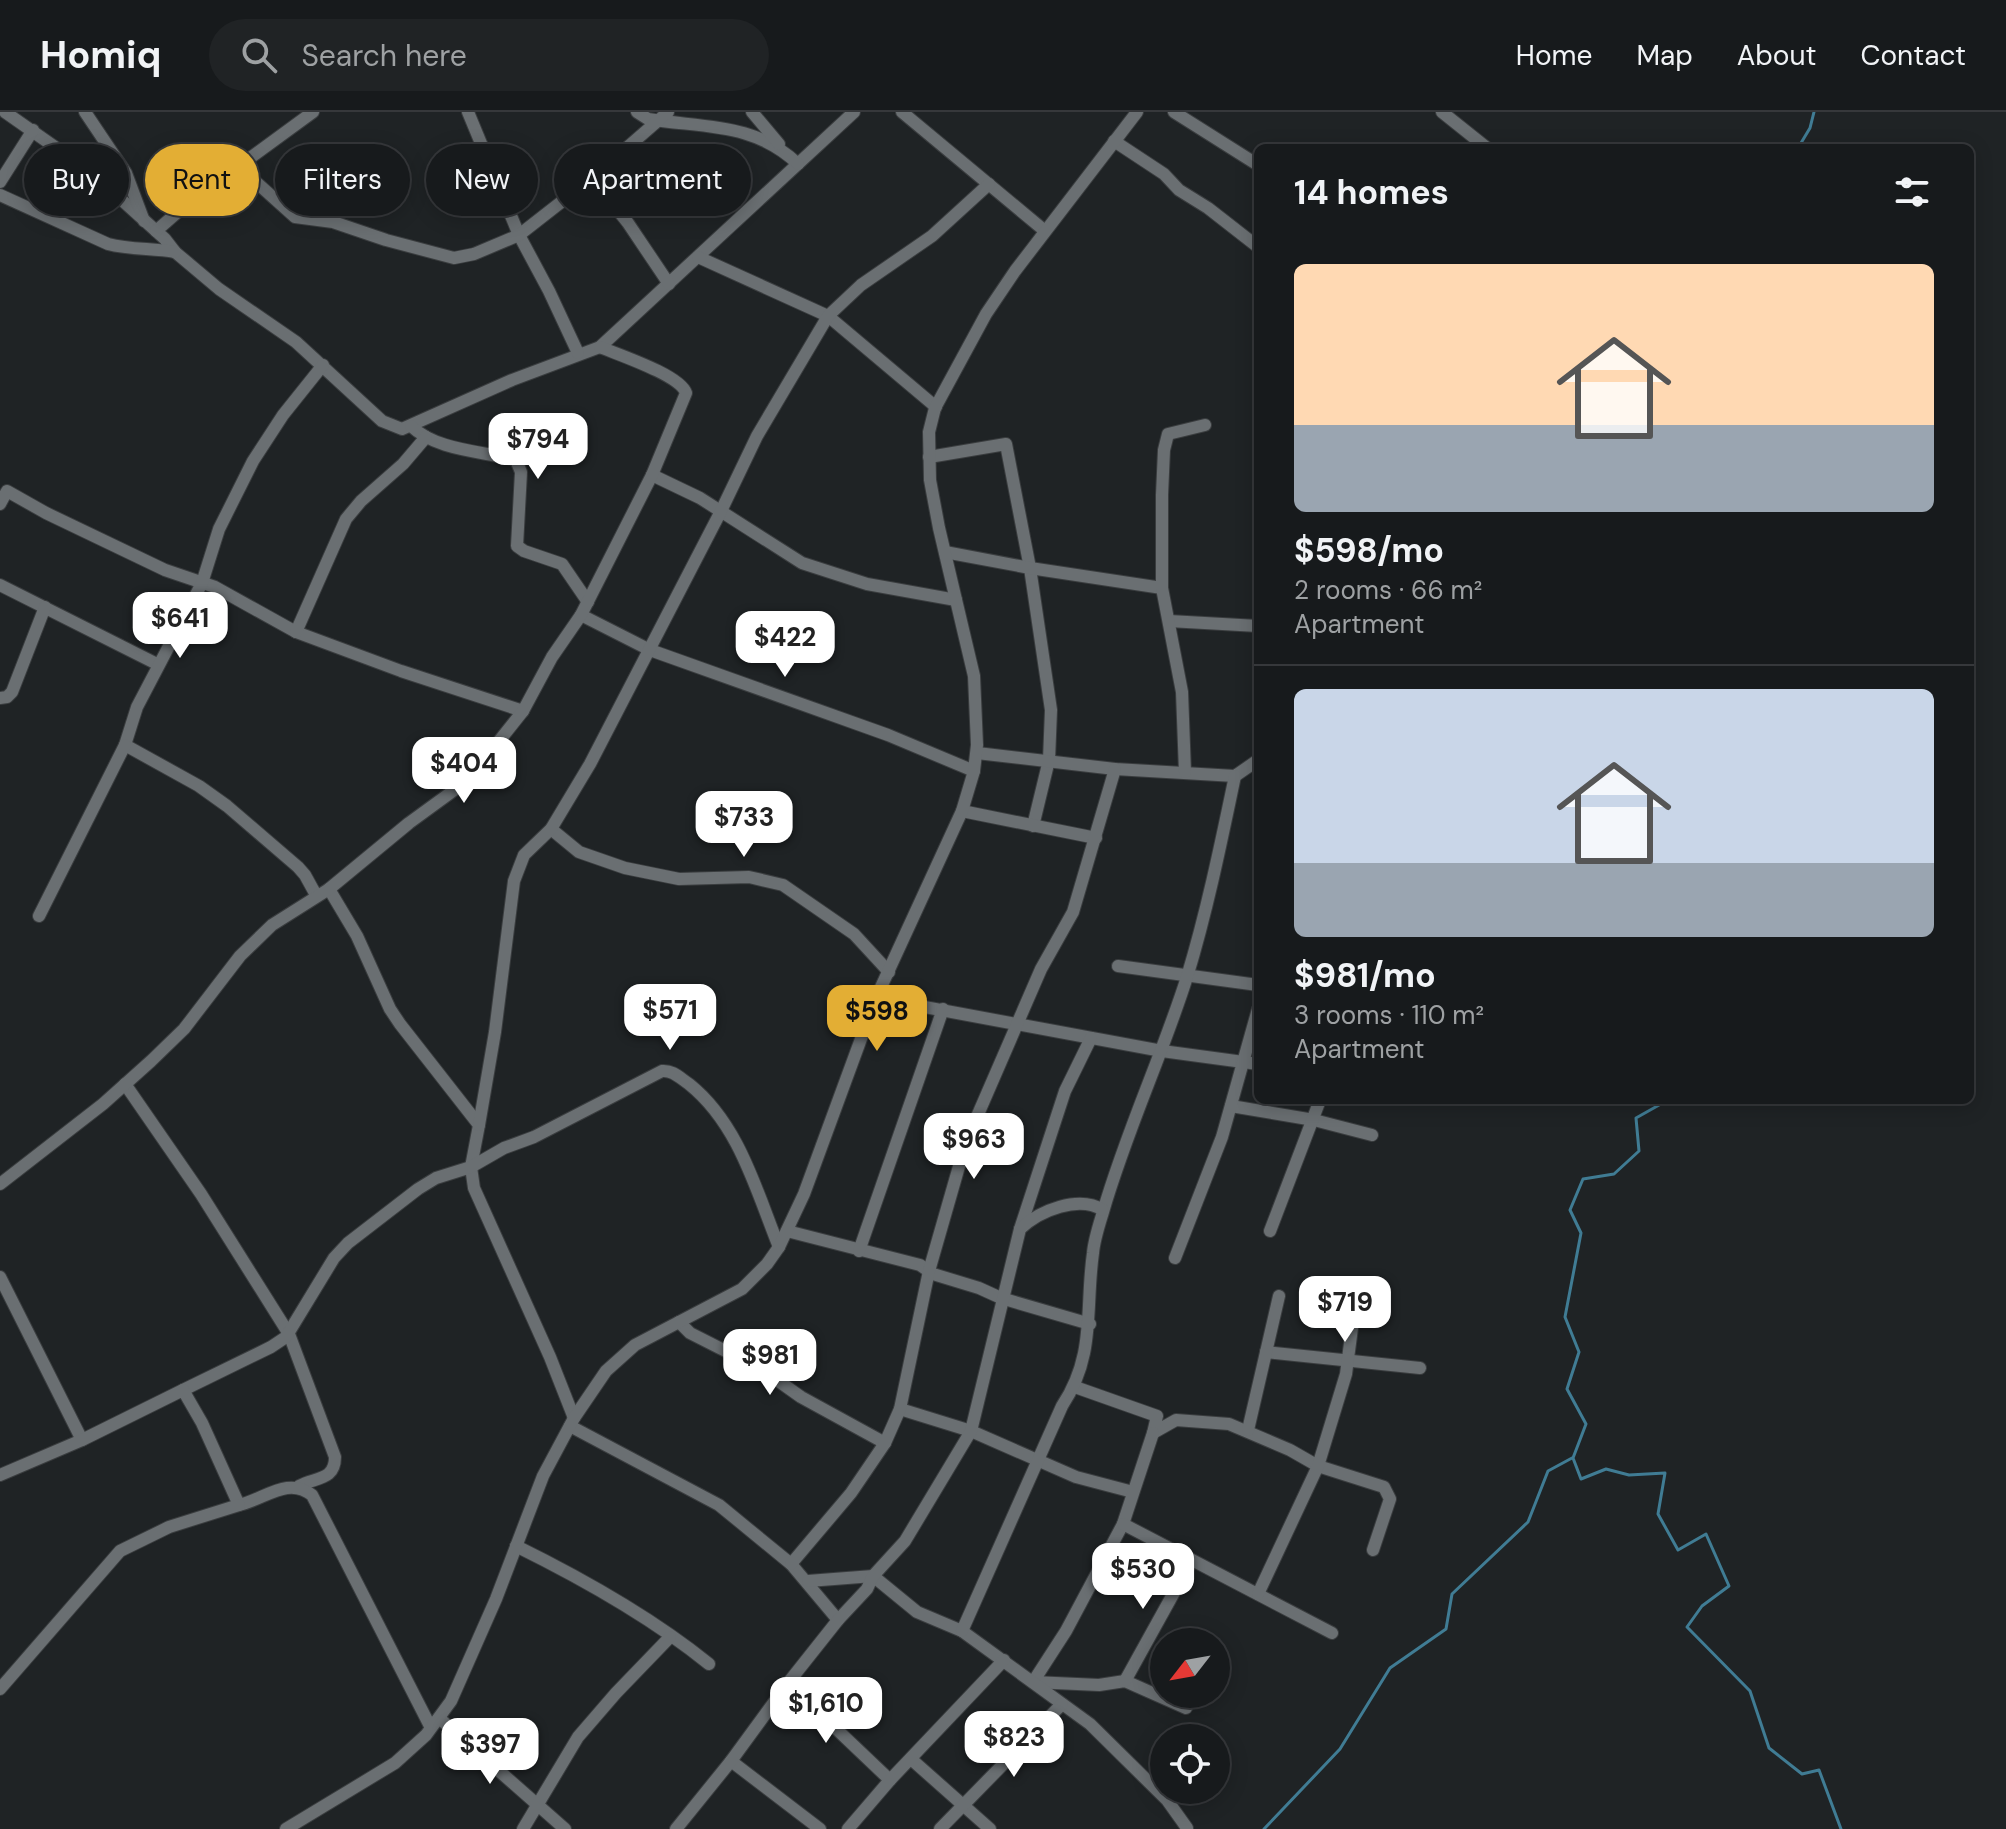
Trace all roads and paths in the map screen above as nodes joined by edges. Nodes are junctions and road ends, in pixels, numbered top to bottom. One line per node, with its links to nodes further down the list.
1 (5, 112): 14 (street)
2 (85, 112): 29 (street)
3 (313, 112): 19 (street)
4 (468, 112): 32 (street)
5 (637, 112): 12 (street)
6 (752, 112): 18 (street)
7 (854, 112): 21 (street)
8 (902, 112): 13 (street)
9 (1137, 112): 15 (street)
10 (1174, 112): 20 (street)
11 (1442, 112): 17 (street)
12 (663, 116): 16 (street); 18 (street)
13 (914, 117): 23 (street)
14 (33, 130): 22 (street); 29 (street)
15 (1114, 141): 31 (street); 33 (street)
16 (631, 144)
17 (1482, 144)
18 (783, 150): 21 (street)
19 (259, 151)
20 (1254, 162)
21 (798, 164): 35 (street)
22 (0, 182)
23 (989, 184): 31 (street); 37 (street)
24 (259, 185): 32 (street)
25 (0, 195): 34 (street)
26 (554, 208): 32 (street)
27 (175, 216): 30 (street)
28 (622, 216): 36 (street)
29 (144, 221): 30 (street)
30 (156, 231): 34 (street)
31 (1045, 231): 41 (street)
32 (519, 235): 39 (street)
33 (1254, 244)
34 (175, 252): 40 (street)
35 (698, 257): 36 (street); 37 (street)
36 (669, 284): 38 (street)
37 (828, 316): 41 (street); 49 (street)
38 (600, 347): 39 (street); 46 (street)
39 (578, 353): 43 (street)
40 (323, 365): 43 (street); 52 (street)
41 (936, 407): 45 (street)
42 (1205, 425): 54 (street)
43 (411, 426): 44 (street)
44 (426, 437): 56 (street); 61 (street)
45 (929, 457): 50 (street); 51 (street)
46 (652, 475): 49 (street); 56 (street)
47 (3, 487): 48 (street); 52 (street)
48 (0, 504)
49 (721, 511): 55 (street); 62 (street)
50 (945, 552): 51 (street); 55 (street)
51 (1030, 568): 54 (street); 68 (street)
52 (202, 583): 61 (street); 63 (street)
53 (0, 585): 57 (street)
54 (1162, 588): 59 (street)
55 (956, 600): 67 (street)
56 (588, 602): 58 (street)
57 (45, 607): 63 (street); 64 (street)
58 (581, 615): 62 (street); 65 (street)
59 (1169, 621): 60 (street); 72 (street)
60 (1254, 626)
61 (296, 632): 65 (street)
62 (650, 650): 71 (street); 76 (street)
63 (157, 664): 66 (street)
64 (0, 698)
65 (523, 711): 78 (street)
66 (125, 745): 79 (street); 80 (street)
67 (977, 753): 68 (street); 71 (street)
68 (1049, 760): 70 (street); 75 (street)
69 (1254, 764): 73 (street)
70 (1115, 769): 72 (street); 77 (street)
71 (974, 771): 74 (street)
72 (1185, 772): 73 (street)
73 (1235, 776): 83 (street)
74 (962, 811): 75 (street); 82 (street)
75 (1033, 826): 77 (street)
76 (551, 829): 82 (street); 96 (street)
77 (1096, 838): 87 (street)
78 (329, 889): 79 (street); 96 (street)
79 (316, 895): 92 (street)
80 (39, 916)
81 (1118, 966): 83 (street)
82 (889, 972): 85 (street)
83 (1188, 975): 84 (street); 90 (street)
84 (1254, 984)
85 (876, 998): 86 (street); 102 (street)
86 (943, 1009): 87 (street); 105 (street)
87 (1016, 1025): 88 (street); 107 (street)
88 (1091, 1038): 90 (street); 101 (street)
89 (1254, 1040): 91 (street)
90 (1162, 1051): 91 (street); 100 (street)
91 (1251, 1064): 94 (street)
92 (125, 1084): 99 (street); 114 (street)
93 (1319, 1104): 95 (street)
94 (1231, 1106): 95 (street); 106 (street)
95 (1314, 1120): 97 (street); 103 (street)
96 (479, 1125): 98 (street)
97 (1372, 1135)
98 (471, 1167): 104 (street); 114 (street); 121 (street)
99 (0, 1184)
100 (1103, 1210): 101 (street); 113 (street)
101 (1020, 1229): 111 (street)
102 (787, 1231): 104 (street); 105 (street)
103 (1270, 1231)
104 (779, 1247): 112 (street)
105 (859, 1251): 107 (street)
106 (1175, 1258)
107 (929, 1271): 111 (street); 120 (street)
108 (0, 1277): 125 (street)
109 (1279, 1296): 115 (street)
110 (1356, 1297): 116 (street)
111 (1001, 1298): 113 (street); 123 (street)
112 (679, 1322): 121 (street); 126 (street)
113 (1090, 1324): 118 (street)
114 (289, 1334): 119 (street); 130 (street)
115 (1266, 1352): 116 (street); 122 (street)
116 (1348, 1362): 117 (street); 128 (street)
117 (1420, 1368)
118 (1075, 1387): 124 (street); 127 (street)
119 (183, 1390): 125 (street); 132 (street)
120 (900, 1409): 123 (street); 126 (street)
121 (572, 1422): 134 (street); 137 (street)
122 (1248, 1430): 124 (street); 128 (street)
123 (971, 1431): 127 (street); 138 (street)
124 (1153, 1433): 131 (street)
125 (82, 1440): 129 (street)
126 (885, 1443): 137 (street)
127 (1038, 1462): 131 (street); 142 (street)
128 (1318, 1466): 135 (street); 140 (street)
129 (0, 1475)
130 (299, 1486): 132 (street); 153 (street)
131 (1133, 1492): 133 (street)
132 (239, 1505): 150 (street)
133 (1123, 1524): 136 (street); 148 (street)
134 (516, 1546): 144 (street); 153 (street)
135 (1373, 1550)
136 (1192, 1560): 140 (street); 147 (street)
137 (791, 1564): 139 (street)
138 (873, 1576): 139 (street); 141 (street); 142 (street)
139 (808, 1581): 141 (street)
140 (1258, 1594): 143 (street)
141 (838, 1620): 149 (street)
142 (962, 1631): 145 (street)
143 (1332, 1633)
144 (670, 1637): 146 (street); 157 (street)
145 (1004, 1660): 148 (street); 154 (street)
146 (709, 1664)
147 (1125, 1681): 148 (street); 151 (street)
148 (1033, 1682): 152 (street)
149 (788, 1683): 155 (street); 156 (street)
150 (0, 1689)
151 (1150, 1692)
152 (1062, 1704): 158 (street); 159 (street)
153 (434, 1722): 157 (street); 160 (street)
154 (911, 1759): 156 (street); 158 (street)
155 (731, 1761): 163 (street); 164 (street)
156 (890, 1780): 165 (street)
157 (540, 1804): 161 (street); 162 (street)
158 (963, 1806): 166 (street); 167 (street)
159 (1187, 1828)
160 (286, 1829)
161 (523, 1829)
162 (565, 1829)
163 (676, 1829)
164 (820, 1829)
165 (848, 1829)
166 (940, 1829)
167 (990, 1829)

